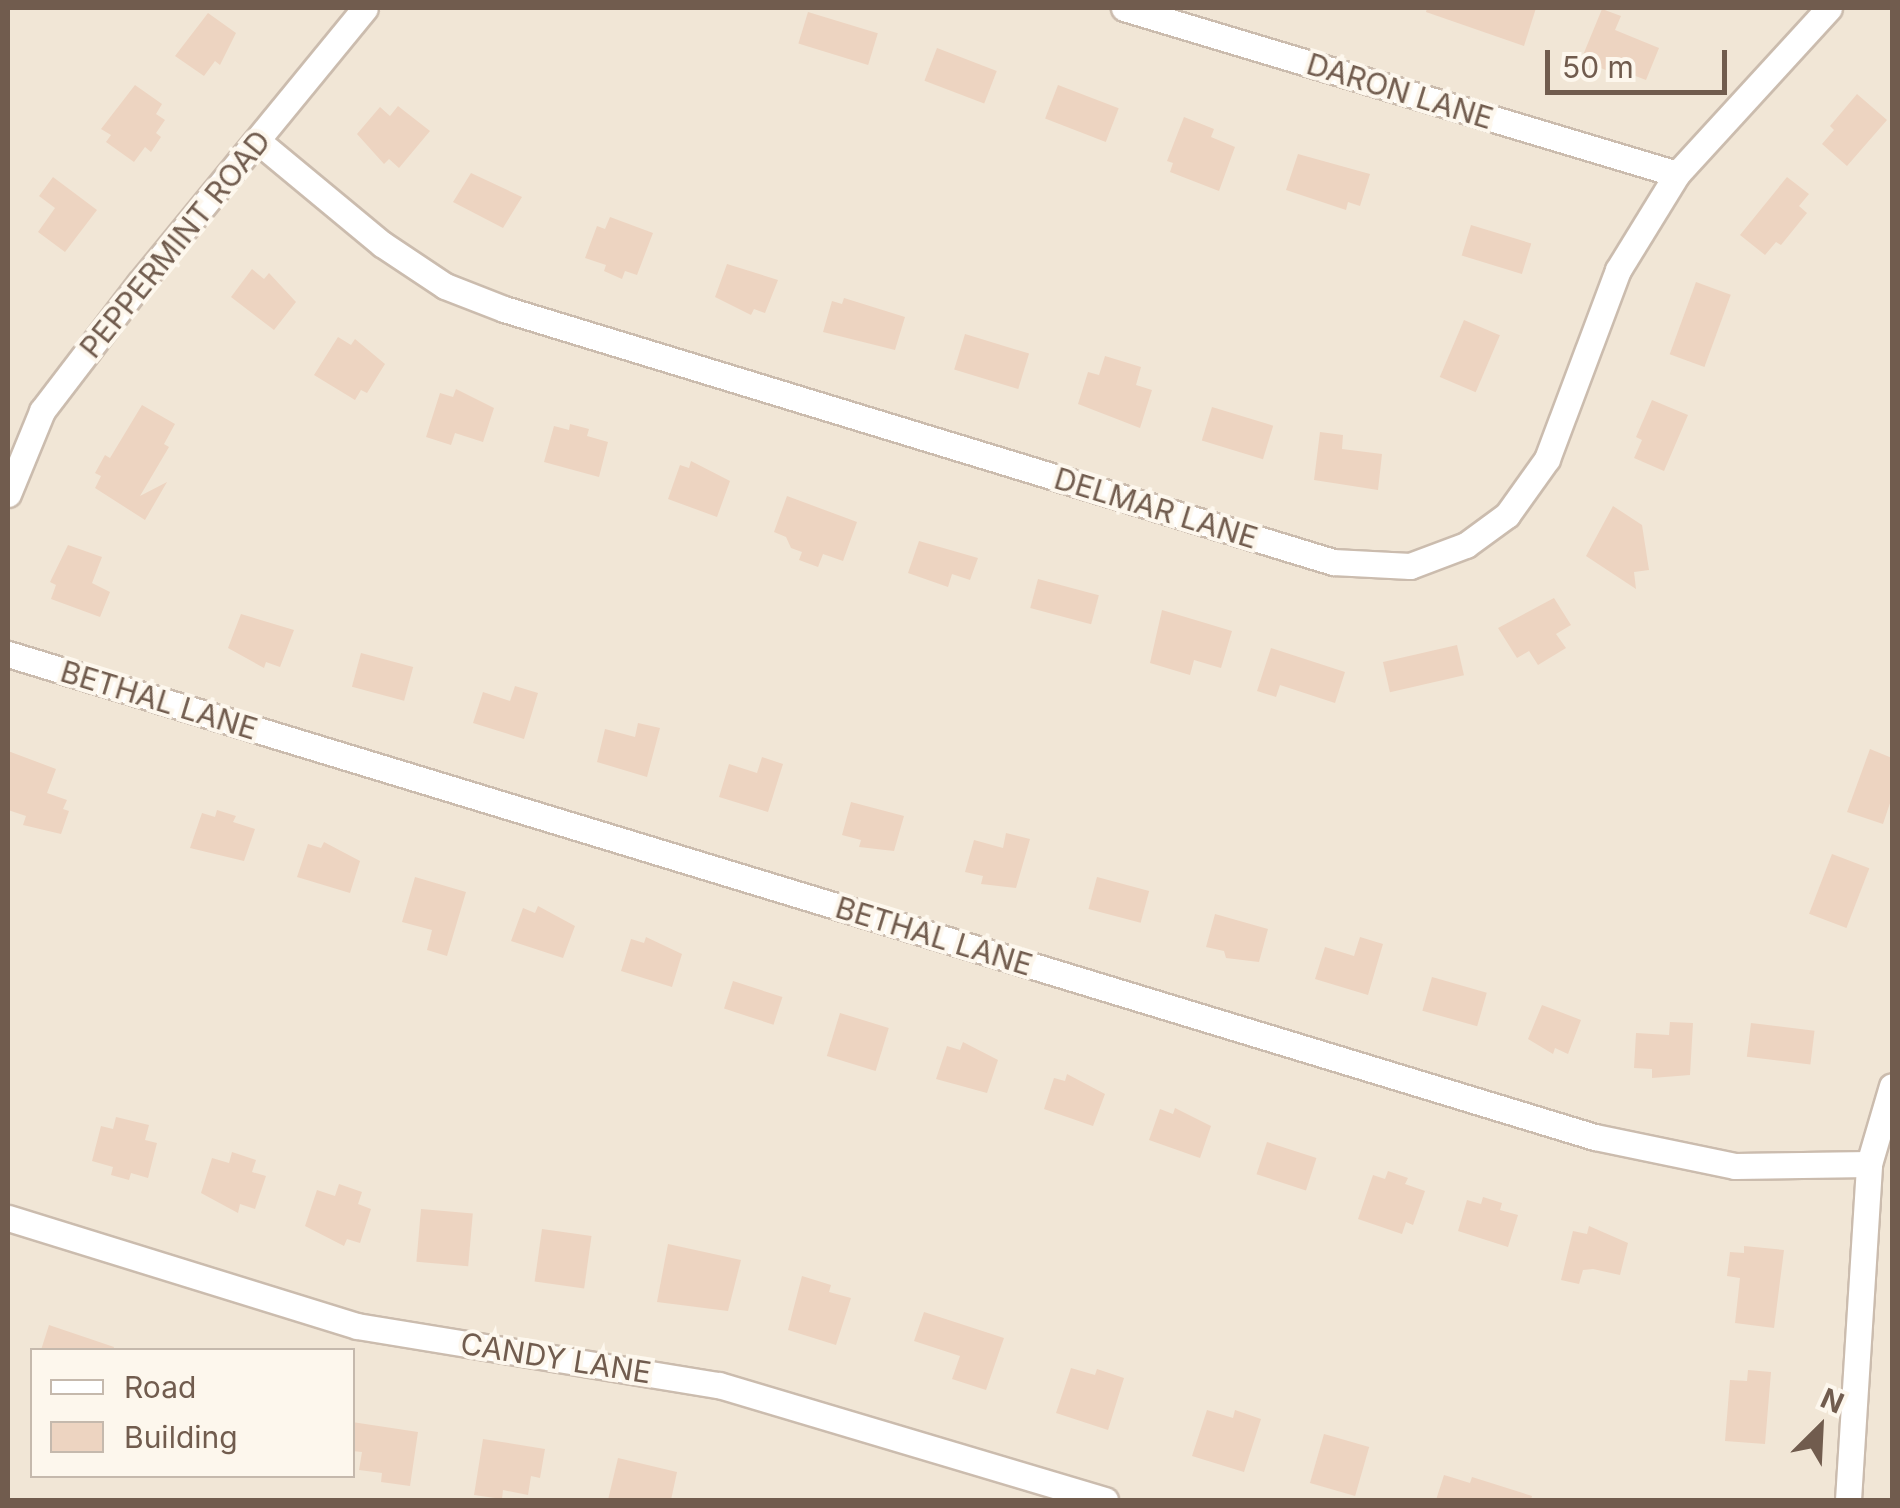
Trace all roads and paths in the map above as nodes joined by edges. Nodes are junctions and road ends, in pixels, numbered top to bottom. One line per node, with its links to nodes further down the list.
1 (364, 8): 4 (street, PEPPERMINT ROAD)
2 (1124, 8): 5 (street, DARON LANE)
3 (1828, 8): 5 (street, DELMAR LANE)
4 (259, 142): 5 (street, DELMAR LANE); 6 (street, PEPPERMINT ROAD)
5 (1677, 174)
6 (8, 494)
7 (8, 654): 9 (street, BETHAL LANE)
8 (1892, 1086): 9 (street)
9 (1869, 1164): 12 (street)
10 (8, 1218): 11 (street, CANDY LANE)
11 (1104, 1500)
12 (1848, 1500)

